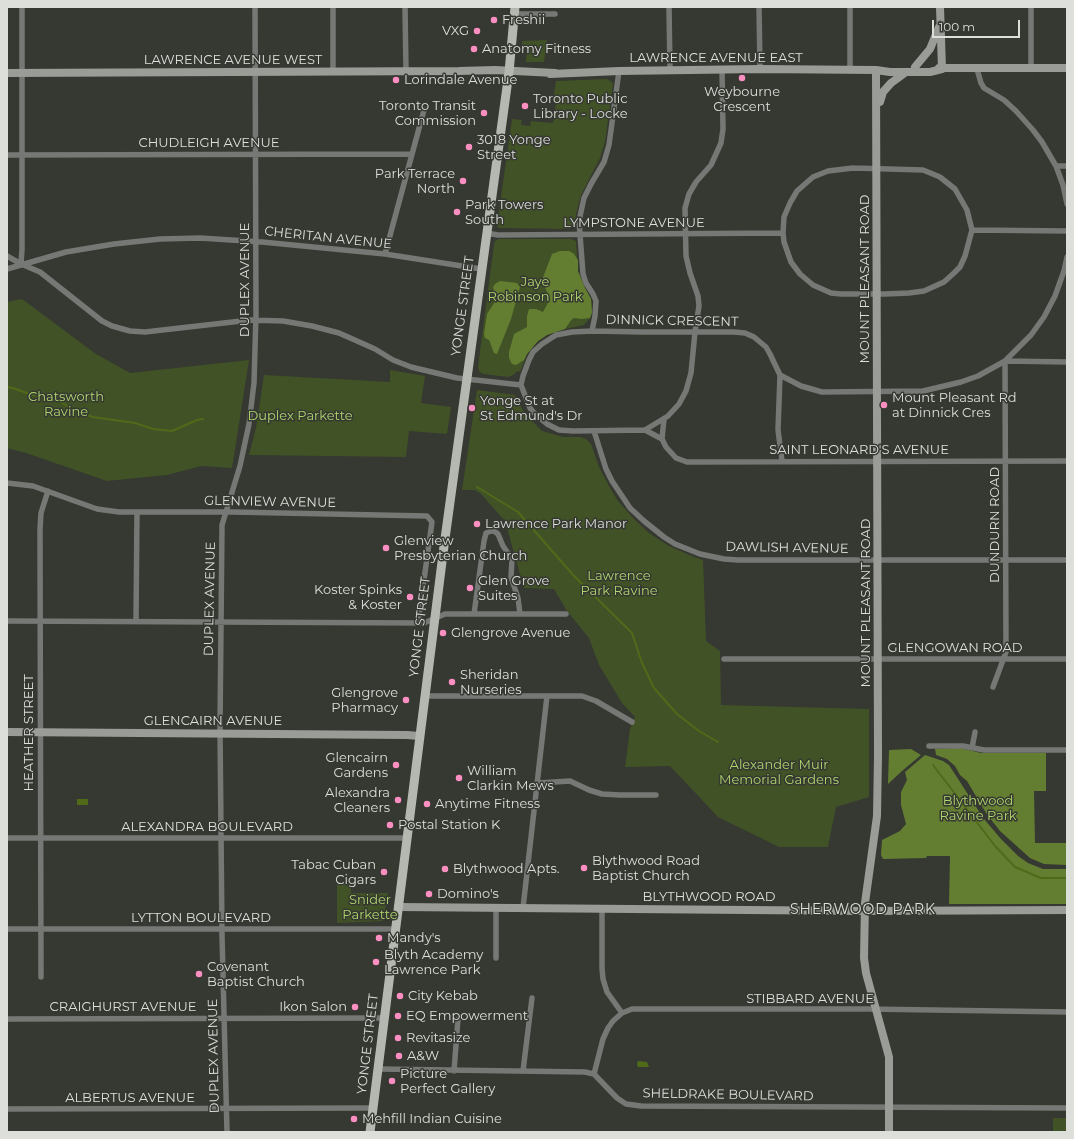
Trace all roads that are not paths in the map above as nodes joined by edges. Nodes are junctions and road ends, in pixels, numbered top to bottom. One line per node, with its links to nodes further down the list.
1 (22, 7): 27 (street)
2 (255, 7): 23 (street, DUPLEX AVENUE)
3 (332, 7): 24 (street)
4 (405, 7): 25 (street)
5 (669, 7): 19 (street)
6 (759, 7): 16 (street)
7 (850, 7): 21 (street)
8 (940, 7): 12 (main road)
9 (1031, 7): 14 (street)
10 (514, 11): 11 (street); 28 (main road, YONGE STREET)
11 (555, 14)
12 (940, 23): 13 (main road); 17 (main road)
13 (914, 67): 17 (main road, LAWRENCE AVENUE EAST); 22 (main road, LAWRENCE AVENUE EAST)
14 (1031, 68): 15 (main road, LAWRENCE AVENUE EAST); 18 (main road, LAWRENCE AVENUE EAST)
15 (1067, 68)
16 (760, 69): 20 (main road, LAWRENCE AVENUE EAST); 21 (main road, LAWRENCE AVENUE EAST)
17 (942, 69): 18 (main road, LAWRENCE AVENUE EAST); 29 (main road, LAWRENCE AVENUE EAST)
18 (977, 69): 37 (street)
19 (670, 70): 20 (main road, LAWRENCE AVENUE EAST); 26 (main road, LAWRENCE AVENUE EAST)
20 (722, 70): 46 (street)
21 (850, 70): 22 (main road, LAWRENCE AVENUE EAST)
22 (876, 70): 29 (main road, LAWRENCE AVENUE EAST); 32 (main road, MOUNT PLEASANT ROAD)
23 (255, 71): 24 (main road, LAWRENCE AVENUE WEST); 27 (main road, LAWRENCE AVENUE WEST); 33 (street, DUPLEX AVENUE)
24 (333, 71): 25 (main road, LAWRENCE AVENUE WEST)
25 (406, 71): 28 (main road, LAWRENCE AVENUE WEST)
26 (619, 71): 28 (main road, LAWRENCE AVENUE EAST); 45 (street)
27 (23, 72): 30 (main road, LAWRENCE AVENUE WEST); 35 (street)
28 (509, 72): 43 (main road, YONGE STREET)
29 (906, 72): 32 (main road)
30 (7, 73)
31 (424, 110): 34 (street)
32 (877, 111): 39 (main road, MOUNT PLEASANT ROAD)
33 (255, 154): 34 (street, CHUDLEIGH AVENUE); 35 (street, CHUDLEIGH AVENUE); 47 (street, DUPLEX AVENUE)
34 (411, 154): 48 (street)
35 (22, 155): 36 (street, CHUDLEIGH AVENUE); 51 (street)
36 (7, 156)
37 (1056, 166): 38 (street); 40 (street)
38 (1067, 166)
39 (877, 168): 41 (street); 44 (street); 54 (main road, MOUNT PLEASANT ROAD)
40 (1067, 204)
41 (972, 230): 42 (street); 54 (street)
42 (1067, 230)
43 (486, 233): 45 (street, LYMPSTONE AVENUE); 53 (main road, YONGE STREET)
44 (783, 233): 46 (street, LYMPSTONE AVENUE); 54 (street)
45 (581, 234): 46 (street, LYMPSTONE AVENUE); 56 (street)
46 (686, 234): 57 (street)
47 (256, 241): 48 (street, CHERITAN AVENUE); 51 (street, CHERITAN AVENUE); 55 (street, DUPLEX AVENUE)
48 (385, 254): 53 (street, CHERITAN AVENUE)
49 (7, 256): 51 (street)
50 (1067, 261): 58 (street)
51 (21, 264): 52 (street, CHERITAN AVENUE); 55 (street)
52 (7, 269)
53 (481, 269): 61 (main road, YONGE STREET)
54 (876, 294): 63 (main road, MOUNT PLEASANT ROAD)
55 (256, 320): 61 (street); 75 (street, DUPLEX AVENUE)
56 (592, 331): 57 (street, DINNICK CRESCENT); 62 (street, DINNICK CRESCENT)
57 (695, 332): 60 (street, DINNICK CRESCENT); 64 (street)
58 (1005, 361): 59 (street); 63 (street); 69 (street, DUNDURN ROAD)
59 (1067, 362)
60 (780, 375): 63 (street); 68 (street)
61 (467, 379): 62 (street); 82 (main road, YONGE STREET)
62 (521, 385): 66 (street)
63 (877, 392): 71 (main road, MOUNT PLEASANT ROAD)
64 (664, 420): 65 (street); 67 (street)
65 (645, 430): 66 (street); 67 (street)
66 (594, 432): 76 (street, DAWLISH AVENUE)
67 (662, 439): 68 (street, SAINT LEONARD'S AVENUE)
68 (782, 461): 71 (street, SAINT LEONARD'S AVENUE)
69 (1006, 461): 70 (street, SAINT LEONARD'S AVENUE); 71 (street, SAINT LEONARD'S AVENUE); 77 (street, DUNDURN ROAD)
70 (1067, 461)
71 (878, 462): 76 (main road, MOUNT PLEASANT ROAD)
72 (7, 483): 73 (street, GLENVIEW AVENUE)
73 (48, 491): 74 (street, GLENVIEW AVENUE); 84 (street, HEATHER STREET)
74 (137, 512): 75 (street, GLENVIEW AVENUE); 85 (street)
75 (225, 512): 86 (street, DUPLEX AVENUE); 87 (street, GLENVIEW AVENUE)
76 (878, 560): 77 (street, DAWLISH AVENUE); 91 (main road, MOUNT PLEASANT ROAD)
77 (1006, 560): 78 (street, DAWLISH AVENUE); 88 (street, DUNDURN ROAD)
78 (1067, 560)
79 (474, 614): 80 (street); 80 (street); 82 (street)
80 (520, 614): 81 (street)
81 (566, 614)
82 (434, 619): 87 (street); 93 (main road, YONGE STREET)
83 (7, 621): 84 (street)
84 (40, 621): 85 (street); 97 (street, HEATHER STREET)
85 (136, 621): 86 (street)
86 (220, 622): 87 (street); 99 (street, DUPLEX AVENUE)
87 (418, 622)
88 (1005, 658): 89 (street, GLENGOWAN ROAD); 91 (street, GLENGOWAN ROAD); 92 (street, DUNDURN ROAD)
89 (1067, 658)
90 (724, 659): 91 (street, GLENGOWAN ROAD)
91 (878, 659): 114 (main road, MOUNT PLEASANT ROAD)
92 (993, 687)
93 (424, 696): 94 (street); 100 (main road, YONGE STREET)
94 (547, 696): 95 (street); 104 (street)
95 (632, 722)
96 (7, 732): 97 (main road, GLENCAIRN AVENUE)
97 (40, 732): 99 (main road, GLENCAIRN AVENUE); 107 (street, HEATHER STREET)
98 (975, 732): 102 (street)
99 (220, 733): 100 (main road, GLENCAIRN AVENUE); 108 (street, DUPLEX AVENUE)
100 (419, 736): 109 (main road, YONGE STREET)
101 (929, 746): 102 (street)
102 (972, 748): 103 (street)
103 (1067, 750)
104 (538, 782): 105 (street); 112 (street)
105 (656, 795)
106 (7, 838): 107 (street, ALEXANDRA BOULEVARD)
107 (40, 838): 108 (street, ALEXANDRA BOULEVARD); 118 (street, HEATHER STREET)
108 (221, 838): 109 (street, ALEXANDRA BOULEVARD); 116 (street, DUPLEX AVENUE)
109 (407, 838): 110 (main road, YONGE STREET)
110 (398, 907): 111 (main road, BLYTHWOOD ROAD); 119 (main road, YONGE STREET)
111 (496, 907): 112 (main road, BLYTHWOOD ROAD); 120 (street)
112 (523, 908): 113 (main road, BLYTHWOOD ROAD)
113 (602, 909): 114 (main road, BLYTHWOOD ROAD); 125 (street)
114 (864, 910): 115 (main road, BLYTHWOOD ROAD); 123 (main road, MOUNT PLEASANT ROAD)
115 (1067, 910)
116 (222, 928): 118 (street, LYTTON BOULEVARD); 119 (street, LYTTON BOULEVARD); 126 (street, DUPLEX AVENUE)
117 (7, 929): 118 (street, LYTTON BOULEVARD)
118 (40, 929): 121 (street, HEATHER STREET)
119 (396, 929): 127 (main road, YONGE STREET)
120 (496, 958)
121 (41, 977)
122 (532, 998): 132 (street)
123 (876, 1010): 124 (street, STIBBARD AVENUE); 125 (street, STIBBARD AVENUE); 134 (main road, MOUNT PLEASANT ROAD)
124 (1067, 1012)
125 (622, 1013): 133 (street)
126 (224, 1018): 127 (street, CRAIGHURST AVENUE); 128 (street, CRAIGHURST AVENUE); 135 (street, DUPLEX AVENUE)
127 (384, 1018): 130 (main road, YONGE STREET)
128 (7, 1019)
129 (458, 1019): 131 (street)
130 (378, 1069): 131 (street); 136 (main road, YONGE STREET)
131 (454, 1071): 132 (street)
132 (523, 1071): 133 (street)
133 (594, 1074): 134 (street, SHELDRAKE BOULEVARD)
134 (889, 1107): 137 (street, SHELDRAKE BOULEVARD); 141 (main road, MOUNT PLEASANT ROAD)
135 (226, 1108): 136 (street, ALBERTUS AVENUE); 138 (street, ALBERTUS AVENUE); 139 (street, DUPLEX AVENUE)
136 (373, 1108): 140 (main road, YONGE STREET)
137 (1067, 1108)
138 (7, 1109)
139 (227, 1132)
140 (370, 1132)
141 (889, 1132)

